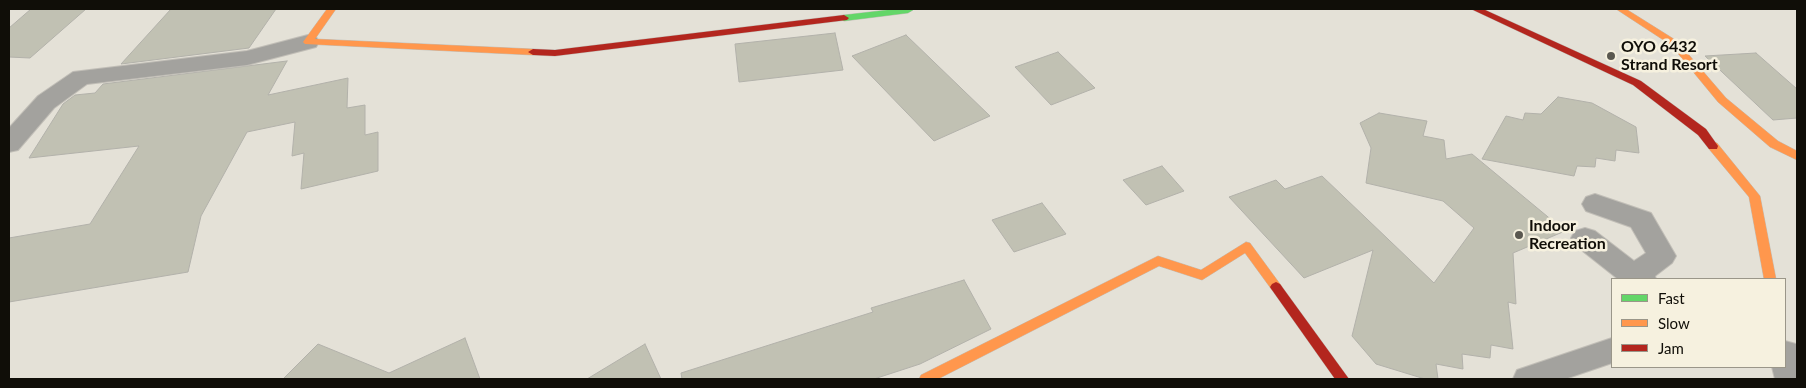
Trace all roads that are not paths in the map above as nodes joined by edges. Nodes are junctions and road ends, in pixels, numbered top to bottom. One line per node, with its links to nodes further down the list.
1 (331, 9): 5 (street)
2 (1476, 9): 11 (street)
3 (1620, 9): 7 (street)
4 (908, 10): 5 (street)
5 (308, 42): 6 (street)
6 (9, 144)
7 (1797, 156)
8 (1595, 204): 10 (street)
9 (1585, 238): 10 (street)
10 (1637, 278)
11 (1770, 278)
12 (1611, 350): 16 (street)
13 (1786, 358): 17 (street)
14 (926, 379): 15 (street)
15 (1342, 379)
16 (1528, 379)
17 (1790, 379)

